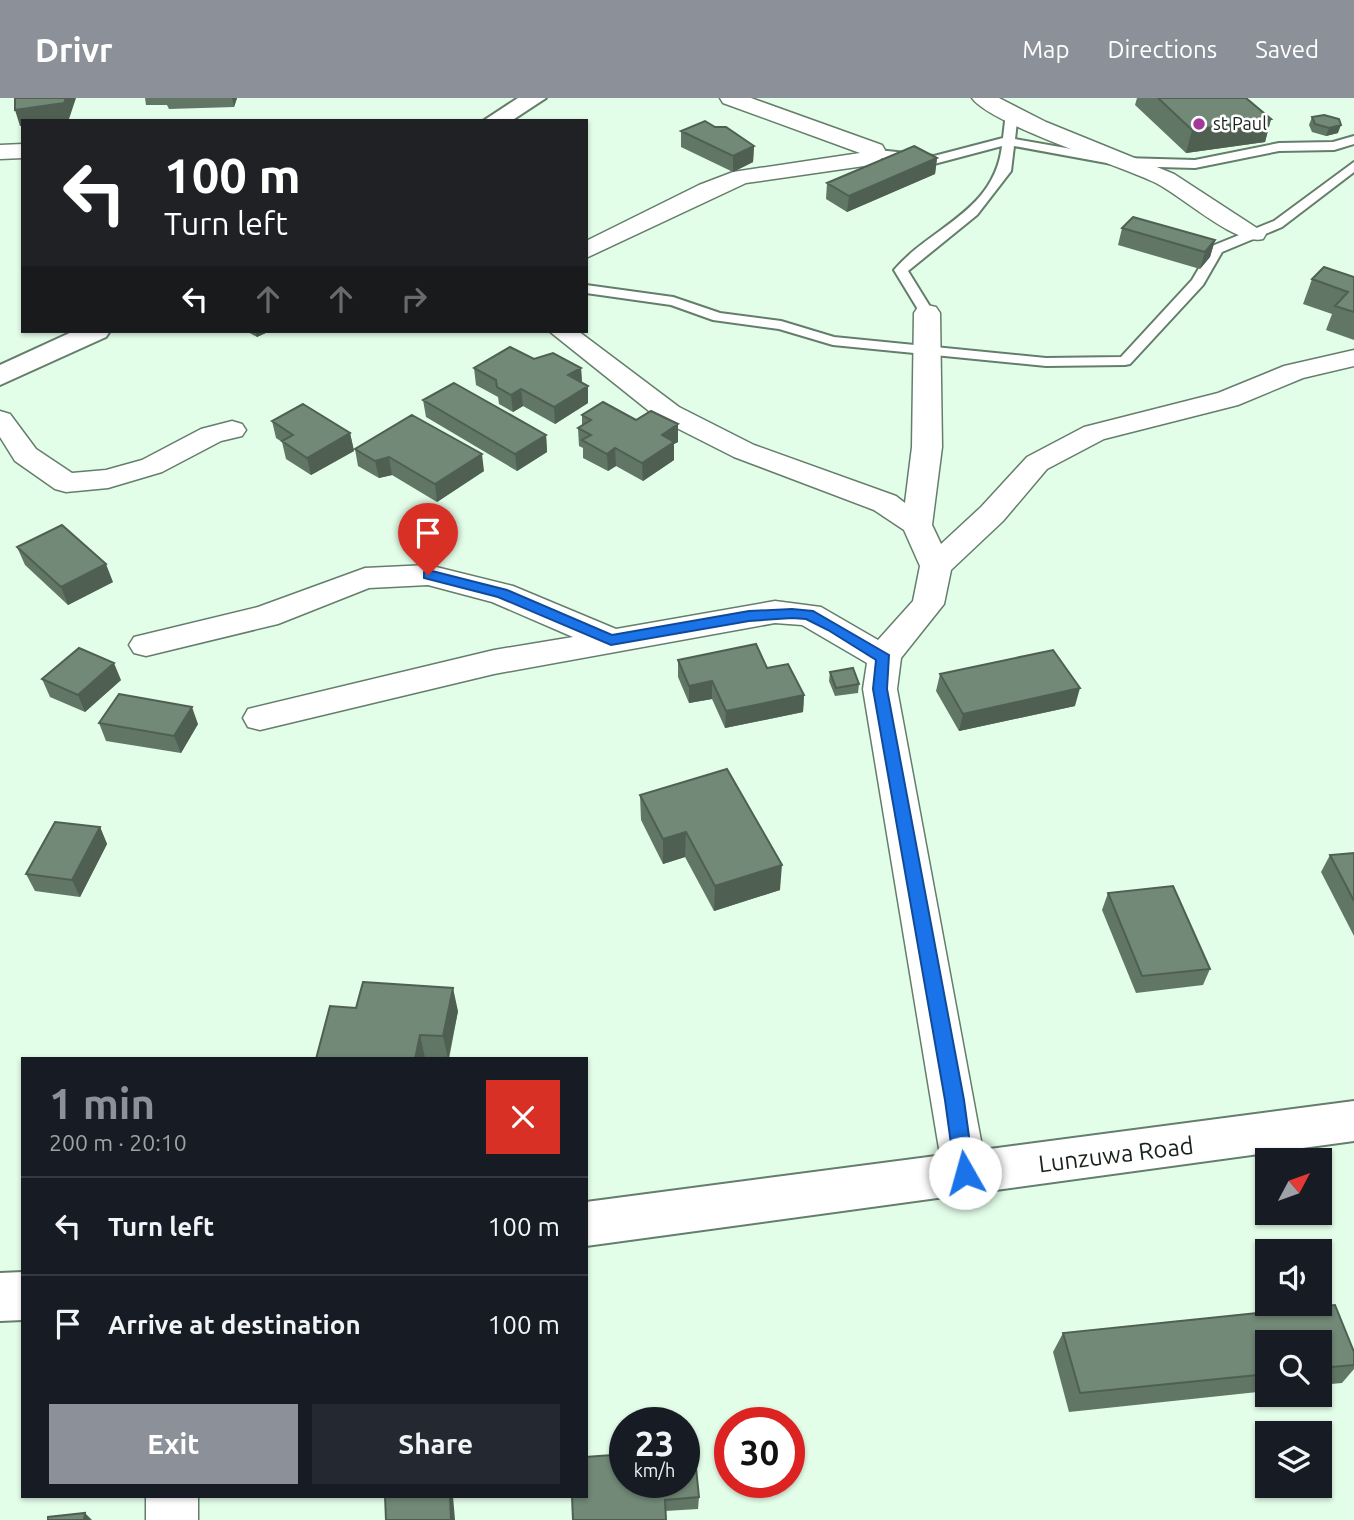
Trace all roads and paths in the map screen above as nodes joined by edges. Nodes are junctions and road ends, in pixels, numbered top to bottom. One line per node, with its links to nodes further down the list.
1 (535, 98): 5 (street)
2 (731, 98): 10 (street)
3 (983, 98): 4 (street)
4 (1012, 113): 7 (lane); 11 (street)
5 (498, 119)
6 (1354, 140): 11 (lane)
7 (1007, 142): 10 (lane); 11 (lane); 16 (lane)
8 (21, 151): 9 (street)
9 (0, 152)
10 (876, 152): 14 (street)
11 (1123, 162): 13 (street)
12 (1354, 166): 13 (lane)
13 (1254, 234): 19 (lane)
14 (588, 250)
15 (588, 289): 19 (lane)
16 (927, 313): 19 (street)
17 (92, 333): 21 (street)
18 (565, 333): 24 (street)
19 (927, 352): 24 (street)
20 (1354, 358): 25 (street)
21 (0, 376)
22 (0, 420): 23 (street)
23 (232, 429)
24 (918, 525): 25 (street)
25 (936, 565): 28 (street)
26 (611, 640): 27 (street); 28 (street); 29 (street)
27 (146, 645)
28 (884, 658): 31 (street)
29 (260, 718)
30 (1354, 1121): 31 (street, Lunzuwa Road)
31 (965, 1173): 32 (street, Lunzuwa Road)
32 (588, 1224)
33 (21, 1296): 34 (street)
34 (0, 1297)
35 (172, 1498): 36 (street)
36 (172, 1520)

